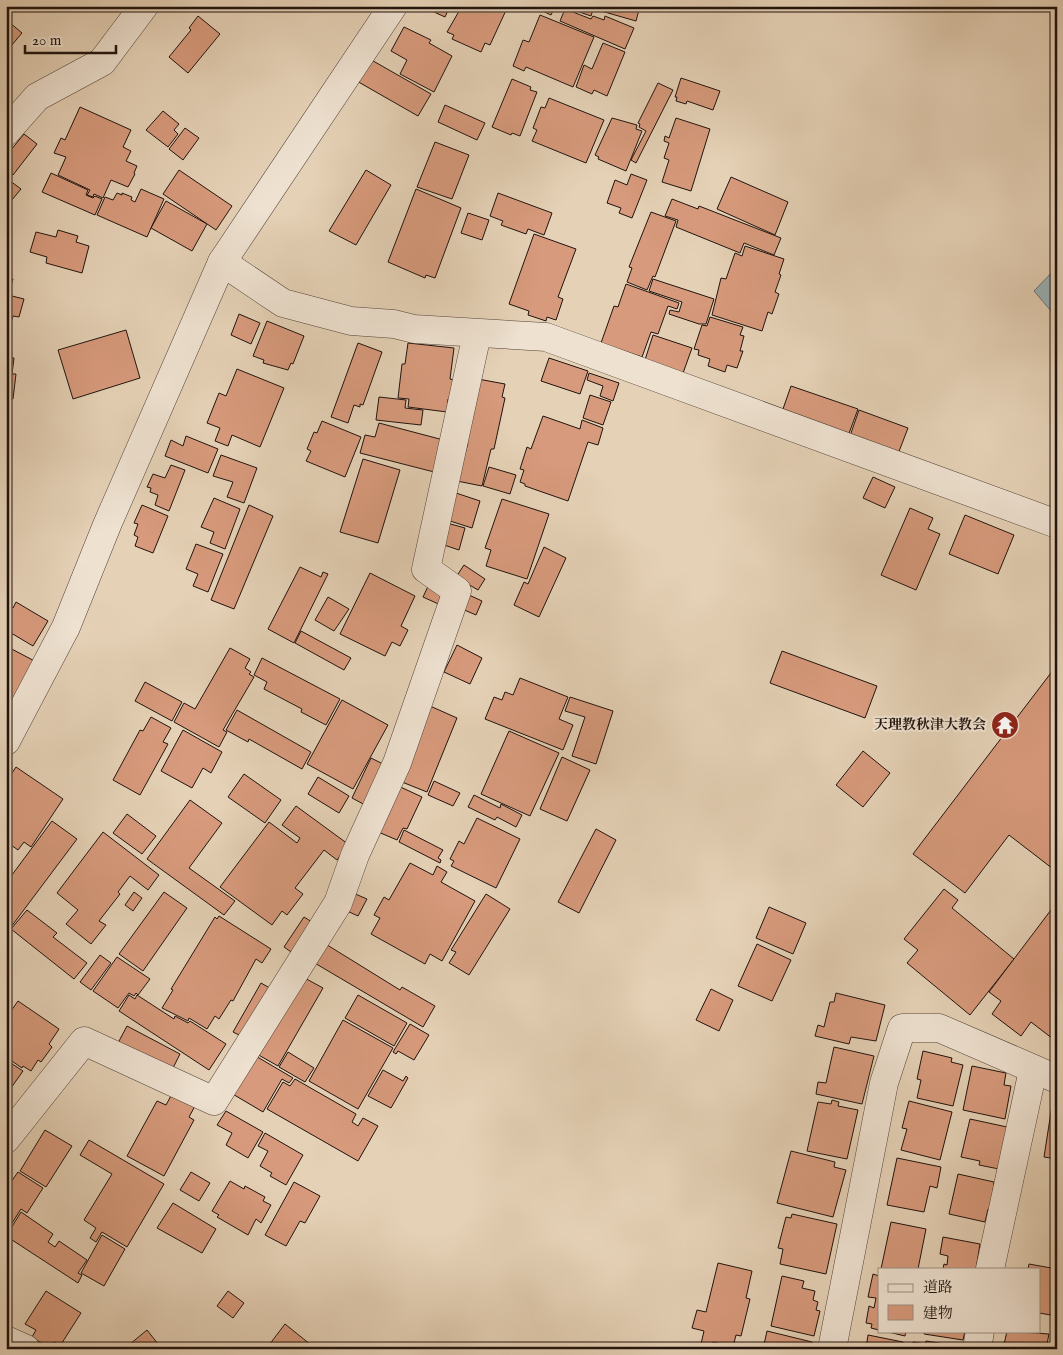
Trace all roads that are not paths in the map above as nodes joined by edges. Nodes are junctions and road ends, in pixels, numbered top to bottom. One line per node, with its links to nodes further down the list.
1 (144, 6): 3 (street)
2 (393, 6): 4 (street)
3 (6, 132)
4 (222, 262): 5 (street); 7 (street)
5 (477, 334): 6 (street); 9 (street)
6 (1057, 524)
7 (10, 724)
8 (1045, 1074): 10 (street); 14 (street)
9 (6, 1139)
10 (990, 1268)
11 (980, 1332): 15 (street)
12 (6, 1340): 13 (street)
13 (26, 1349)
14 (832, 1349)
15 (977, 1349)

